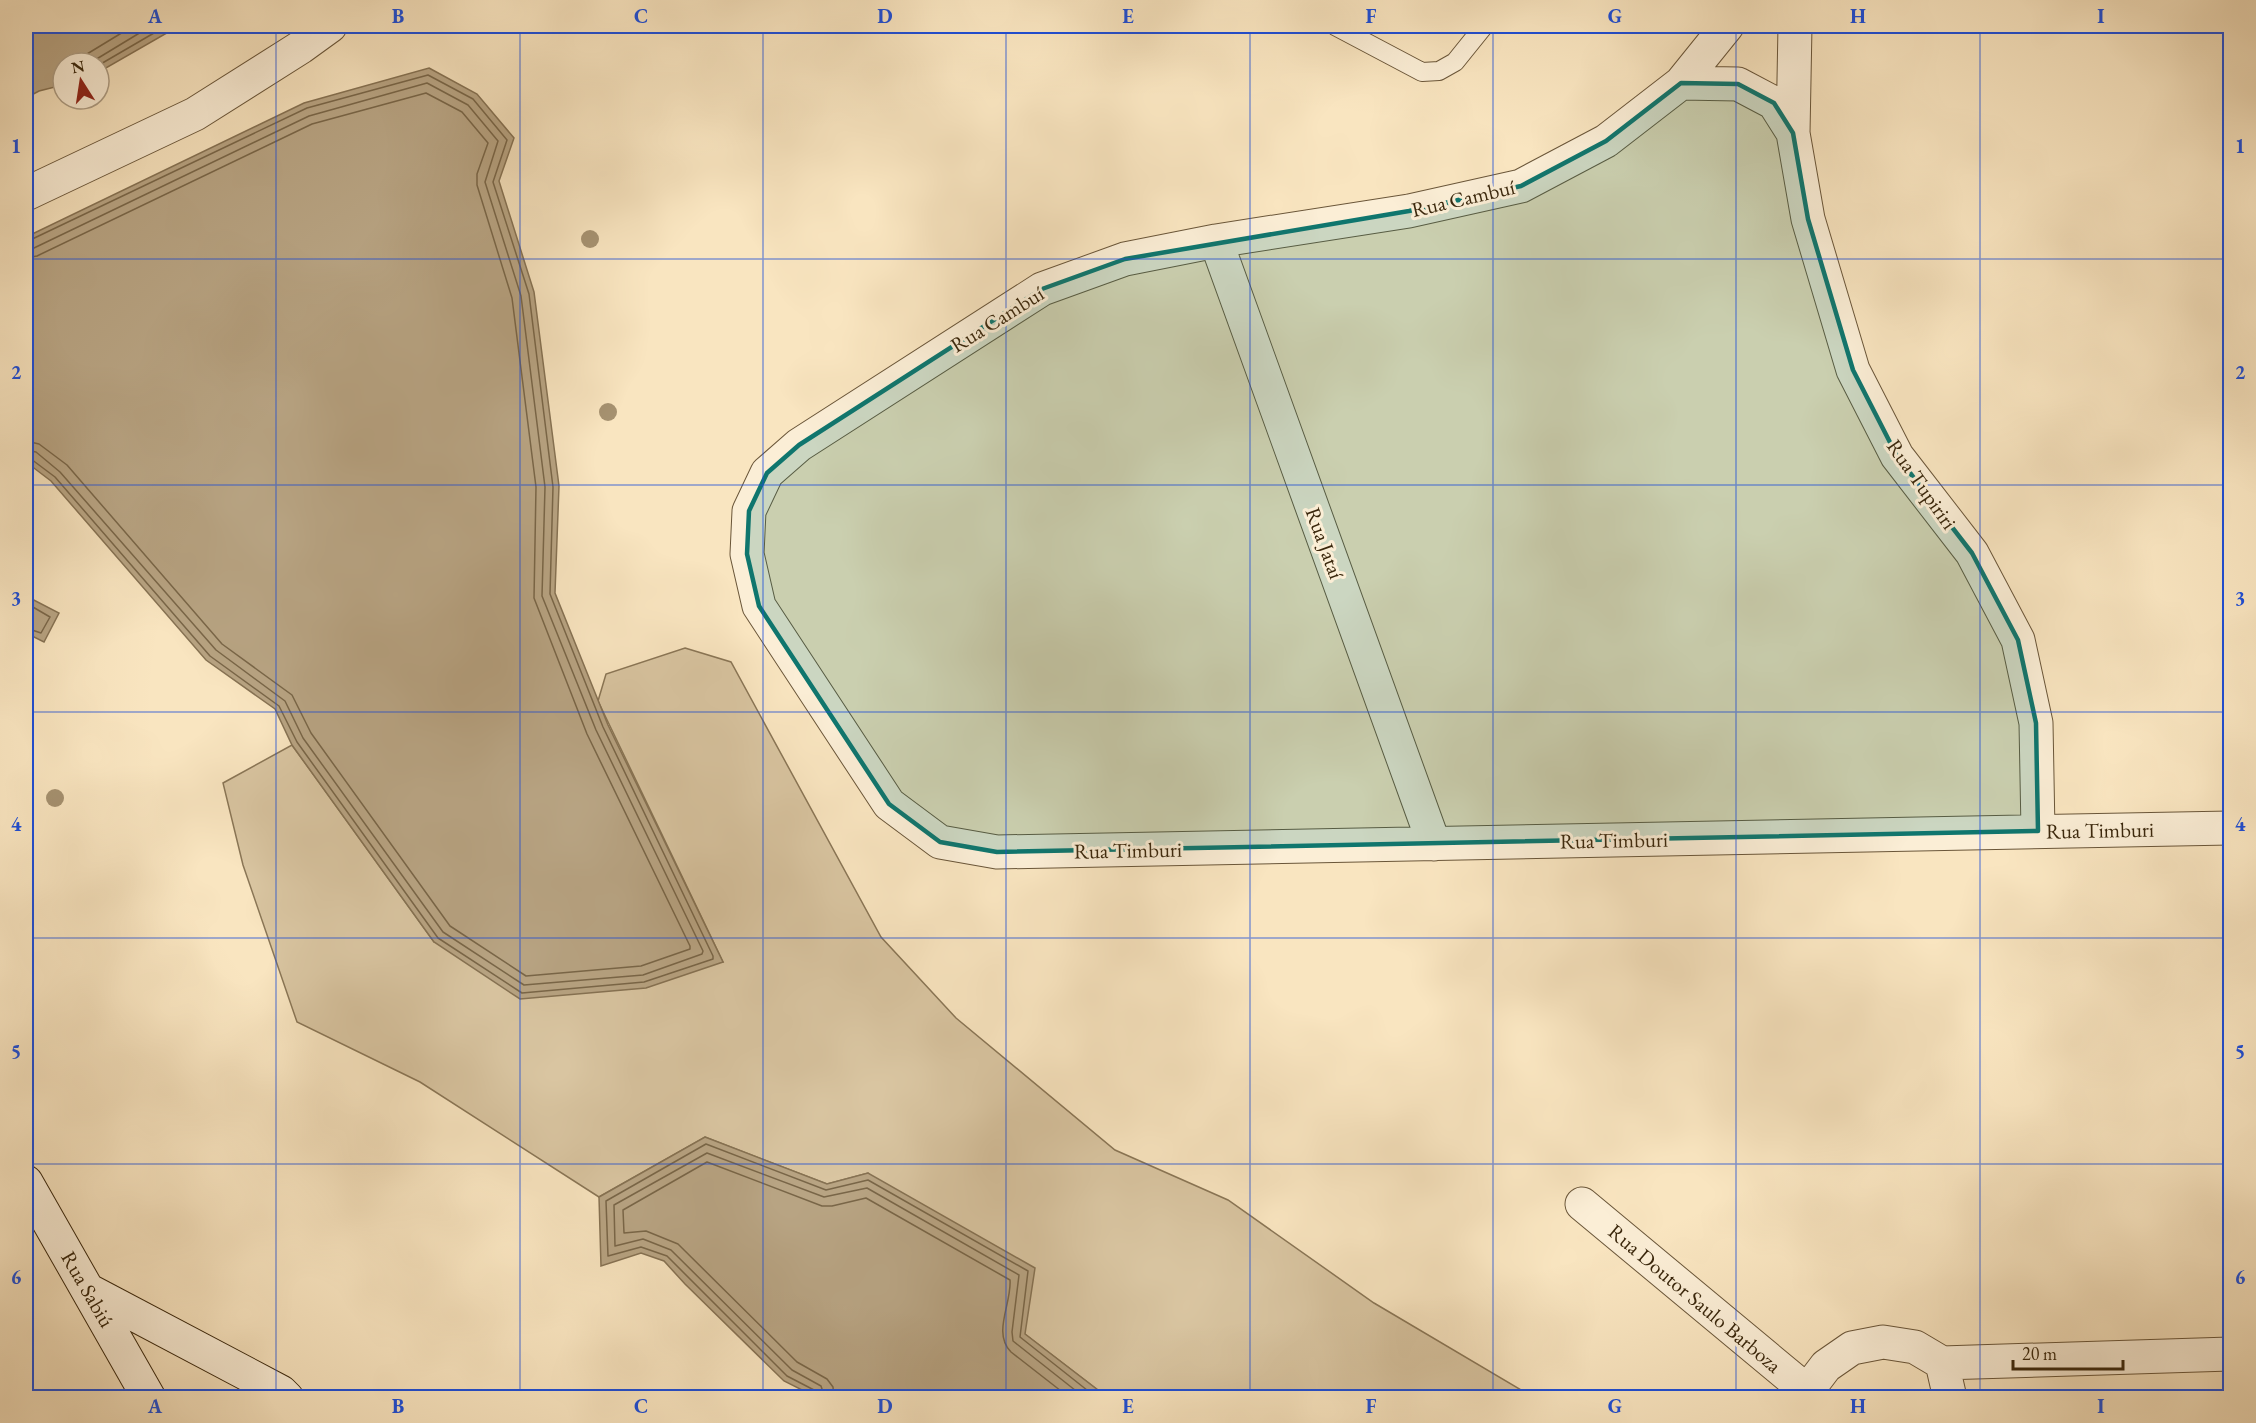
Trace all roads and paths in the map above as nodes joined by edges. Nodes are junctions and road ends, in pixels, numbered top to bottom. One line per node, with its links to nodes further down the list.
1 (330, 26): 8 (street)
2 (1335, 26): 3 (lane)
3 (1484, 26)
4 (1727, 26): 6 (street, Rua Cambuí)
5 (1795, 26): 7 (street, Rua Tupiriri)
6 (1681, 83): 7 (street, Rua Tupiriri); 9 (street, Rua Cambuí)
7 (1793, 133): 11 (street, Rua Tupiriri)
8 (26, 194)
9 (1216, 241): 12 (street, Rua Jataí); 13 (street, Rua Cambuí)
10 (2230, 828): 11 (street, Rua Timburi)
11 (2038, 831): 12 (street, Rua Timburi)
12 (1434, 844): 13 (street, Rua Timburi)
13 (997, 852)
14 (26, 1182): 16 (street, Rua Sabiú)
15 (1582, 1204): 19 (street, Rua Doutor Saulo Barboza)
16 (88, 1290): 20 (street, Rua Sabiú); 21 (street)
17 (2230, 1354): 18 (street)
18 (1942, 1363): 19 (street, Rua Doutor Saulo Barboza); 22 (street)
19 (1807, 1394)
20 (149, 1398)
21 (287, 1398)
22 (1950, 1398)

